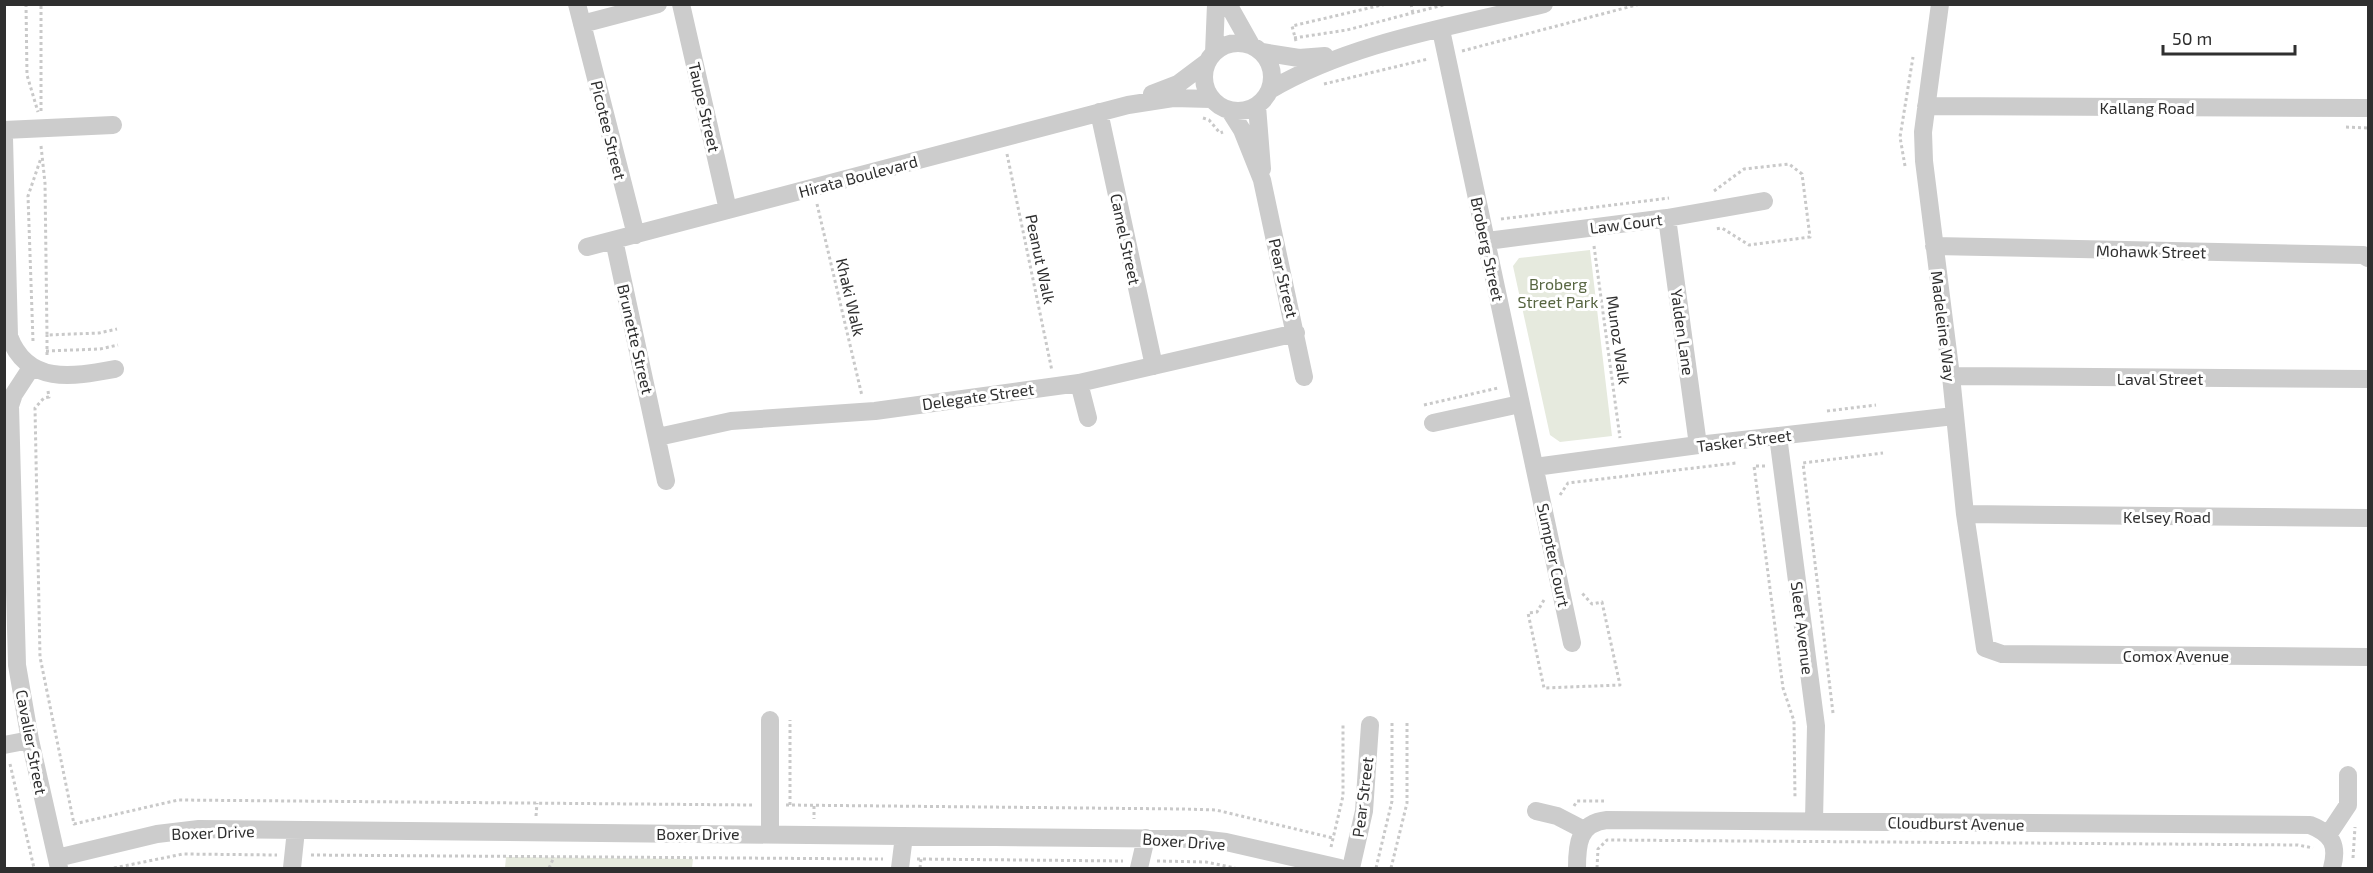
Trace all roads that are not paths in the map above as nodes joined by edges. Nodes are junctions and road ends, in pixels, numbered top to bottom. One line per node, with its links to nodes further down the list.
1 (577, 4): 8 (street, Picotee Street)
2 (658, 4): 8 (street)
3 (681, 4): 26 (street, Taupe Street)
4 (1216, 4): 12 (street)
5 (1228, 4): 10 (street)
6 (1544, 4): 9 (street)
7 (1940, 4): 17 (street, Madeleine Way)
8 (582, 24): 28 (street, Picotee Street)
9 (1441, 30): 11 (street); 30 (street, Broberg Street)
10 (1256, 48): 11 (street); 12 (street); 13 (street)
11 (1348, 54): 13 (street)
12 (1210, 58): 14 (street); 15 (street, Hirata Boulevard)
13 (1270, 90): 16 (street)
14 (1211, 99): 15 (street, Hirata Boulevard); 19 (street)
15 (1128, 105): 20 (street, Hirata Boulevard)
16 (1257, 106): 19 (street); 24 (street, Pear Street)
17 (1926, 106): 18 (street, Kallang Road); 31 (street, Madeleine Way)
18 (2368, 108)
19 (1230, 111): 24 (street, Pear Street)
20 (1099, 112): 26 (street, Hirata Boulevard); 36 (street, Camel Street)
21 (113, 125): 22 (street)
22 (4, 130)
23 (4, 138): 33 (street)
24 (1262, 180): 35 (street, Pear Street)
25 (1764, 201): 27 (street, Law Court)
26 (728, 210): 28 (street, Hirata Boulevard)
27 (1667, 218): 30 (street, Law Court); 49 (street, Yalden Lane)
28 (636, 235): 29 (street, Hirata Boulevard)
29 (614, 240): 32 (street, Hirata Boulevard); 48 (street, Brunette Street)
30 (1487, 241): 43 (street, Broberg Street)
31 (1934, 246): 34 (street, Mohawk Street); 39 (street, Madeleine Way)
32 (587, 247)
33 (6, 257): 38 (street)
34 (2368, 258)
35 (1296, 333): 36 (street, Delegate Street); 40 (street, Pear Street)
36 (1154, 366): 42 (street, Delegate Street)
37 (116, 369): 38 (street)
38 (39, 371): 54 (street, Cavalier Street)
39 (1951, 376): 41 (street, Laval Street); 44 (street, Madeleine Way)
40 (1304, 377)
41 (2368, 379)
42 (1079, 383): 45 (street); 48 (street, Delegate Street)
43 (1520, 404): 46 (street); 50 (street, Broberg Street)
44 (1954, 416): 47 (street, Tasker Street); 52 (street, Madeleine Way)
45 (1088, 418)
46 (1433, 423)
47 (1778, 436): 49 (street, Tasker Street); 64 (street, Sleet Avenue)
48 (658, 437): 51 (street, Brunette Street)
49 (1698, 445): 50 (street, Tasker Street)
50 (1535, 467): 55 (street, Sumpter Court)
51 (666, 480)
52 (1965, 514): 53 (street, Kelsey Road); 56 (street, Madeleine Way)
53 (2368, 518)
54 (8, 539): 60 (street, Cavalier Street)
55 (1572, 643)
56 (1985, 648): 57 (street, Comox Avenue)
57 (2368, 657)
58 (770, 720): 67 (street)
59 (1370, 725): 76 (street, Pear Street)
60 (30, 740): 61 (street); 72 (street, Cavalier Street)
61 (4, 745)
62 (2348, 775): 68 (street)
63 (1536, 811): 66 (street)
64 (1814, 812): 66 (street, Cloudburst Avenue); 68 (street, Cloudburst Avenue)
65 (296, 830): 67 (street, Boxer Drive); 71 (street); 72 (street, Boxer Drive)
66 (1584, 830): 77 (street)
67 (770, 834): 69 (street, Boxer Drive)
68 (2328, 835): 78 (street)
69 (904, 836): 70 (street, Boxer Drive); 73 (street)
70 (1146, 838): 74 (street); 75 (street, Boxer Drive)
71 (293, 862)
72 (58, 863)
73 (901, 864)
74 (1140, 865)
75 (1333, 867)
76 (1351, 868)
77 (1577, 868)
78 (2332, 868)

